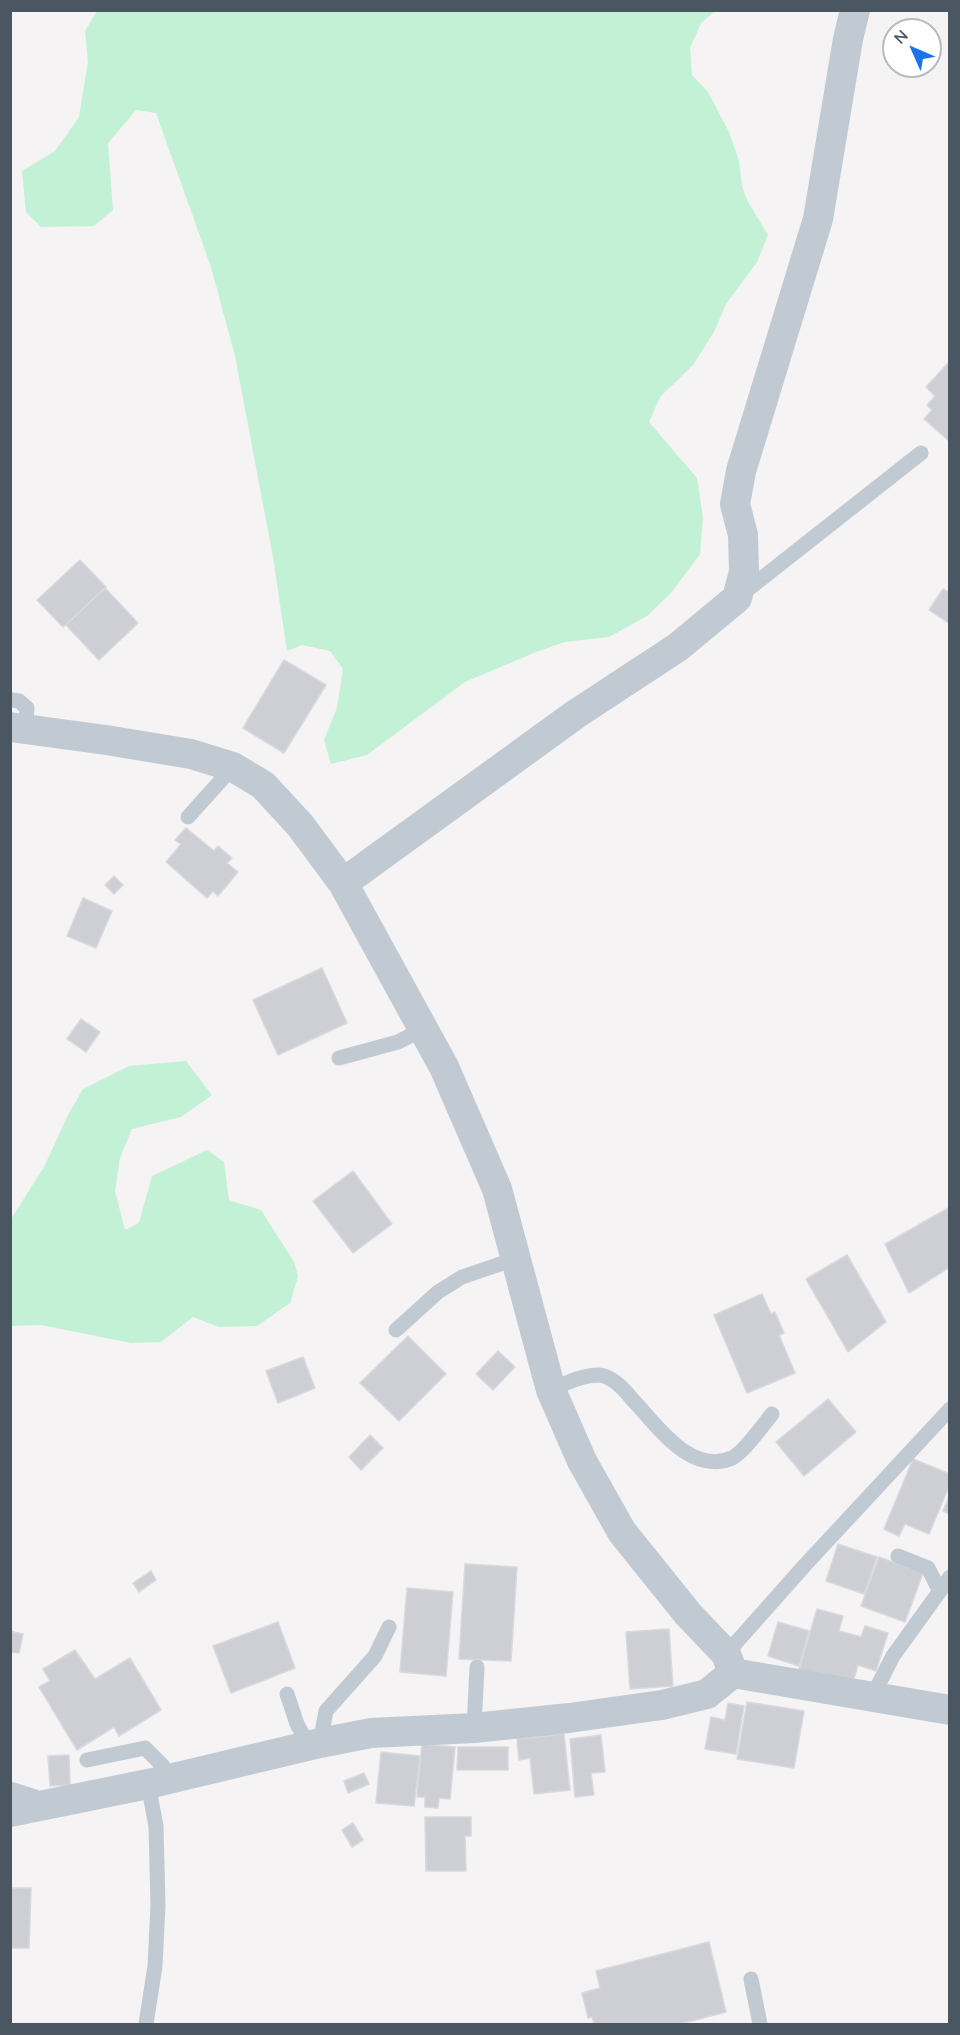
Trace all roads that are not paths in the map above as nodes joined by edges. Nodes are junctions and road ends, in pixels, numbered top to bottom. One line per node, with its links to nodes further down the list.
1 (855, 10): 3 (street)
2 (921, 453): 3 (lane)
3 (737, 598): 7 (street)
4 (16, 719): 5 (street)
5 (233, 767): 6 (lane); 7 (street)
6 (188, 817)
7 (343, 884): 8 (street)
8 (423, 1029): 9 (lane); 10 (street)
9 (339, 1058)
10 (515, 1259): 11 (lane); 12 (street)
11 (396, 1330)
12 (551, 1390): 14 (lane); 19 (street)
13 (950, 1409): 19 (lane)
14 (772, 1414)
15 (898, 1556): 17 (lane)
16 (950, 1577): 17 (lane)
17 (939, 1590): 22 (lane)
18 (389, 1627): 25 (lane)
19 (729, 1664): 22 (street); 24 (street)
20 (477, 1666): 24 (lane)
21 (287, 1694): 25 (lane)
22 (872, 1697): 23 (street)
23 (948, 1711)
24 (474, 1728): 25 (street)
25 (315, 1745): 27 (street)
26 (87, 1760): 27 (lane)
27 (159, 1781): 29 (street); 32 (lane)
28 (10, 1789): 29 (lane)
29 (47, 1804): 30 (street)
30 (10, 1812)
31 (751, 1979): 33 (lane)
32 (146, 2025)
33 (760, 2025)

